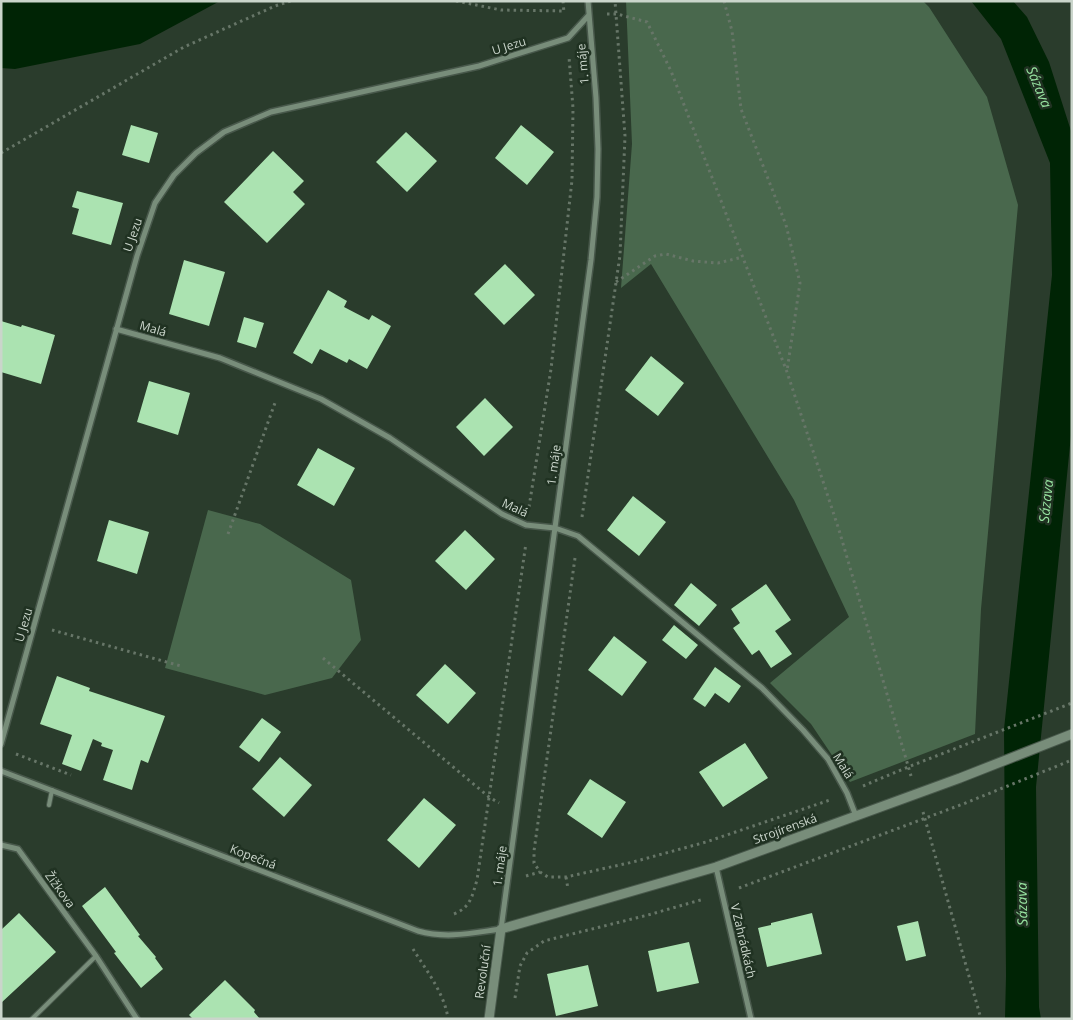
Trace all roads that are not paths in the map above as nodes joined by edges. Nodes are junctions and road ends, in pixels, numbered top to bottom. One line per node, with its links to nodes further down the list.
1 (588, 1): 2 (street, 1. máje)
2 (589, 14): 3 (street, U Jezu); 4 (street, 1. máje)
3 (116, 329): 4 (street, Malá); 6 (street, U Jezu)
4 (555, 528): 10 (street, Malá); 13 (street, 1. máje)
5 (1072, 734): 10 (street, Strojírenská)
6 (1, 744)
7 (1, 770): 8 (street, Kopečná)
8 (52, 790): 9 (lane); 13 (street, Kopečná)
9 (49, 806)
10 (856, 816): 12 (street, Strojírenská)
11 (1, 845): 14 (street, Žižkova)
12 (716, 867): 13 (street, Strojírenská); 18 (street, V Zahrádkách)
13 (501, 929): 17 (street, Revoluční)
14 (96, 956): 15 (lane); 16 (street, Žižkova)
15 (32, 1019)
16 (137, 1019)
17 (490, 1019)
18 (751, 1019)

